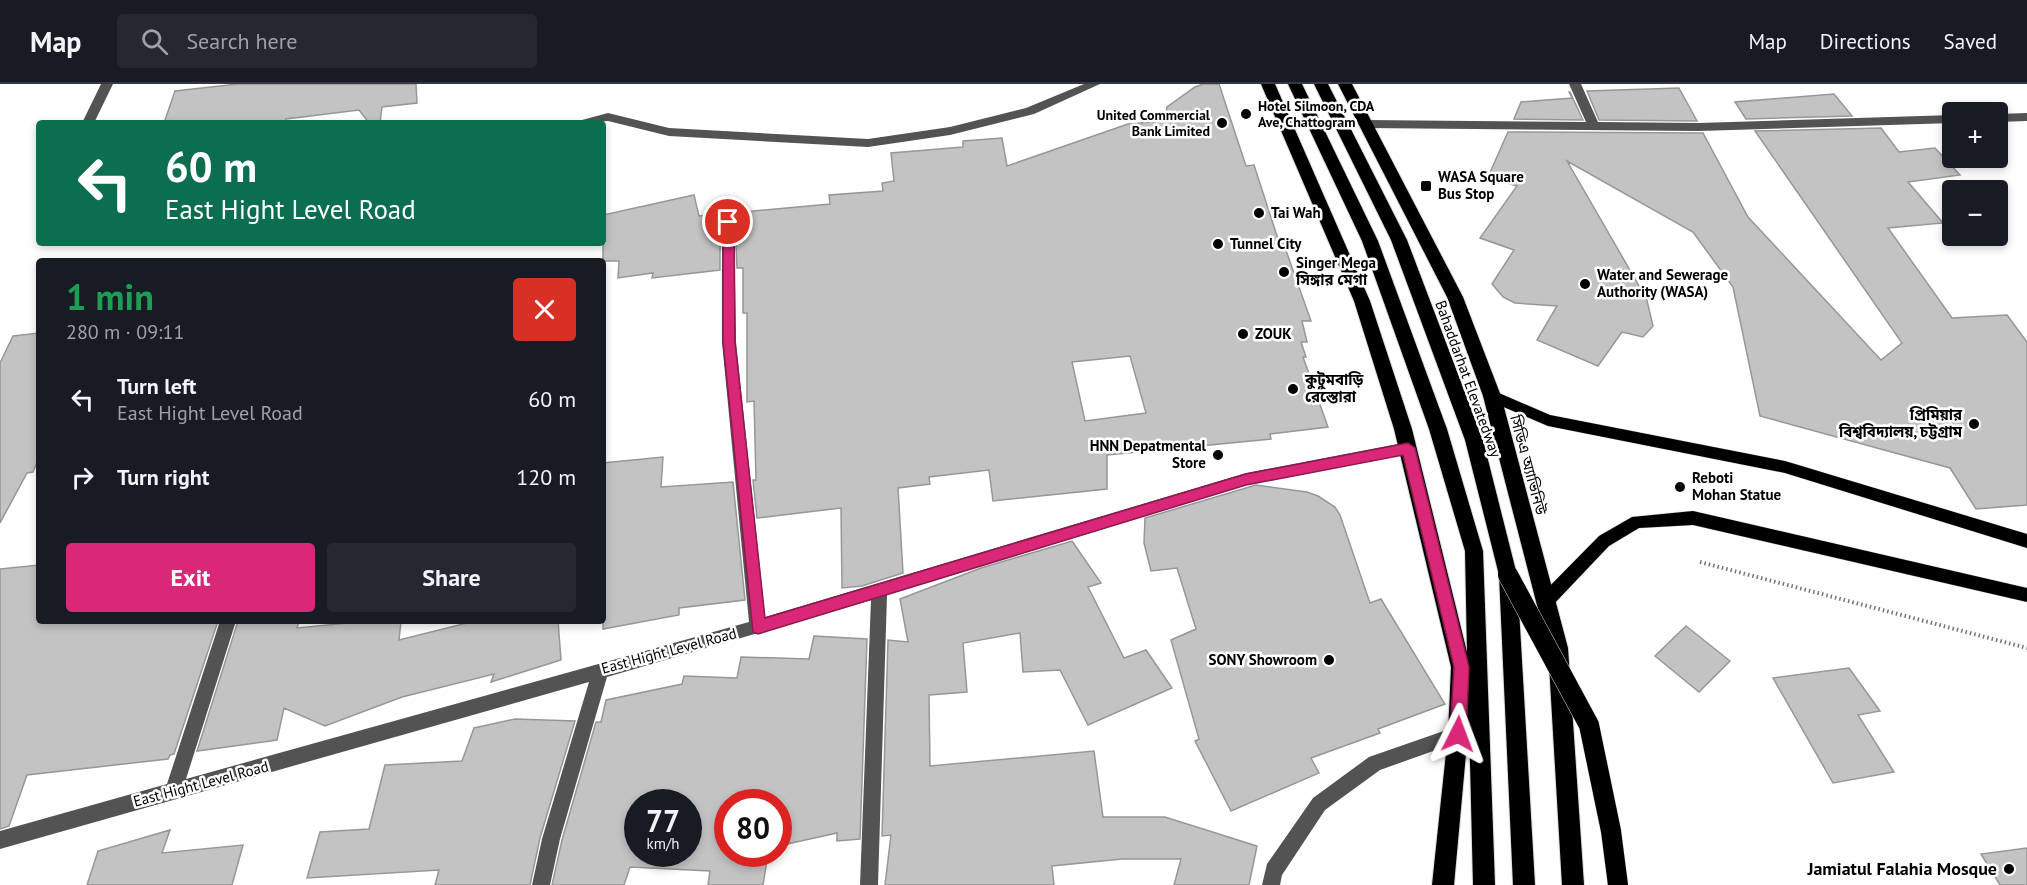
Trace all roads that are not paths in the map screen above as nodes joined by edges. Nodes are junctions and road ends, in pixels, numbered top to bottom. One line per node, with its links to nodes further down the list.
1 (107, 84): 11 (street)
2 (1094, 84): 12 (street)
3 (1268, 84): 18 (highway)
4 (1295, 84): 34 (highway)
5 (1321, 84): 15 (highway, Bahaddarhat Elevatedway)
6 (1344, 84): 13 (highway, সিডিএ অ্যাভিনিউ); 15 (highway)
7 (1575, 84): 14 (street)
8 (2027, 117): 9 (street)
9 (2008, 118)
10 (1942, 119): 14 (street)
11 (89, 120)
12 (597, 120)
13 (1365, 124): 14 (street); 17 (highway, সিডিএ অ্যাভিনিউ)
14 (1594, 126)
15 (1357, 157): 20 (highway, Bahaddarhat Elevatedway)
16 (728, 222): 25 (street)
17 (1492, 396): 19 (main road); 23 (highway, সিডিএ অ্যাভিনিউ)
18 (1408, 448): 21 (street, East Hight Level Road); 27 (highway)
19 (2027, 541)
20 (1508, 575): 35 (highway, Bahaddarhat Elevatedway); 37 (highway, bridge)
21 (879, 590): 25 (street, East Hight Level Road); 31 (street)
22 (2027, 595): 23 (main road)
23 (1546, 601): 36 (highway, সিডিএ অ্যাভিনিউ)
24 (227, 624): 28 (street)
25 (758, 627): 26 (street, East Hight Level Road)
26 (601, 670): 28 (street, East Hight Level Road); 30 (street)
27 (1458, 734): 32 (street); 33 (highway)
28 (172, 792): 29 (street, East Hight Level Road)
29 (0, 840)
30 (541, 885)
31 (869, 885)
32 (1271, 885)
33 (1443, 885)
34 (1484, 885)
35 (1524, 885)
36 (1573, 885)
37 (1618, 885)

